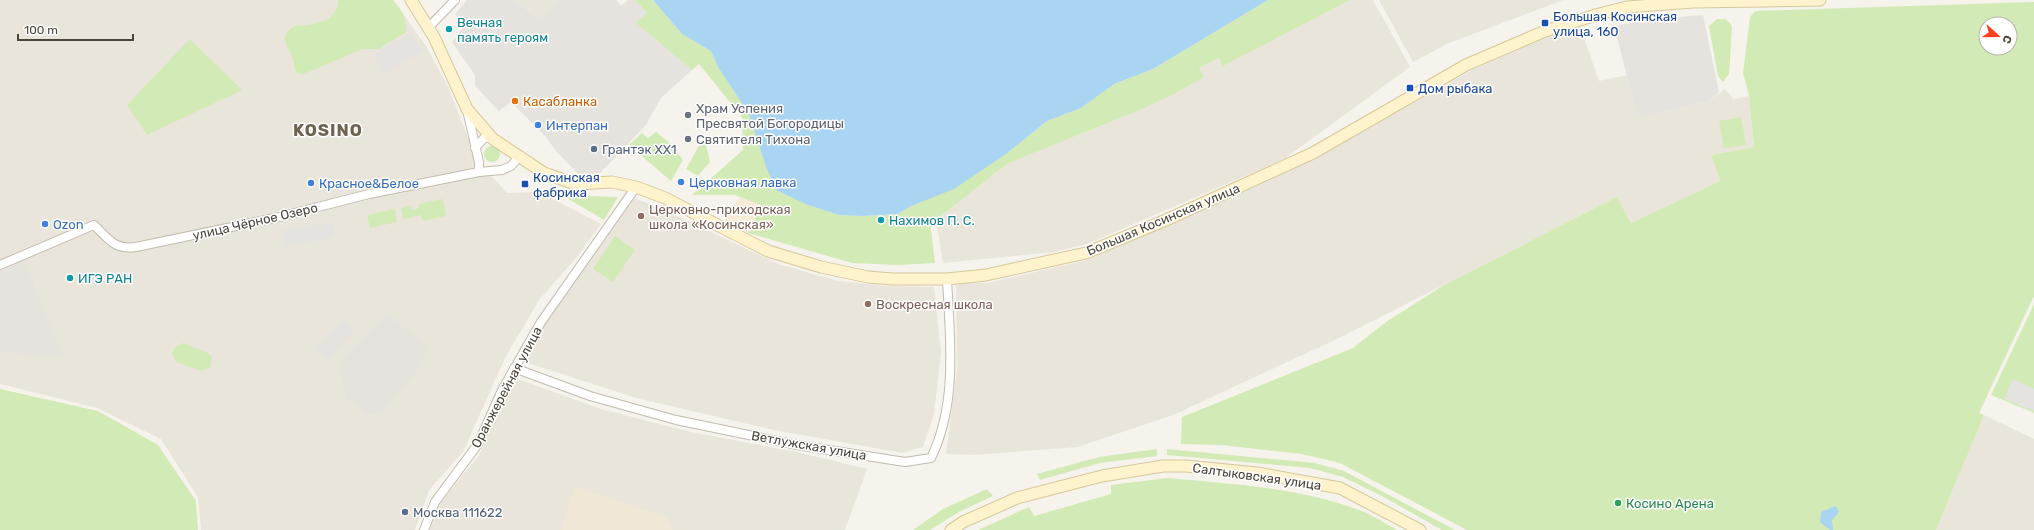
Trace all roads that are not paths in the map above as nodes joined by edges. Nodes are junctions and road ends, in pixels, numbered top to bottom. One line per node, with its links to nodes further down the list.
1 (411, 0): 4 (street, Большая Косинская улица)
2 (456, 0): 4 (street)
3 (1820, 0): 12 (street, Большая Косинская улица)
4 (429, 27): 5 (street, Большая Косинская улица)
5 (467, 109): 6 (street, Большая Косинская улица); 7 (street)
6 (493, 139): 7 (street); 8 (street, Большая Косинская улица)
7 (475, 148): 9 (street)
8 (519, 158): 9 (street, улица Чёрное Озеро); 10 (street, Большая Косинская улица)
9 (478, 172): 11 (street, улица Чёрное Озеро)
10 (636, 187): 12 (street, Большая Косинская улица); 13 (street, Оранжерейная улица)
11 (0, 265)
12 (947, 279): 13 (street, Ветлужская улица)
13 (514, 368): 14 (street, Оранжерейная улица)
14 (424, 530)
15 (951, 530): 16 (street, Салтыковская улица)
16 (1420, 530)

